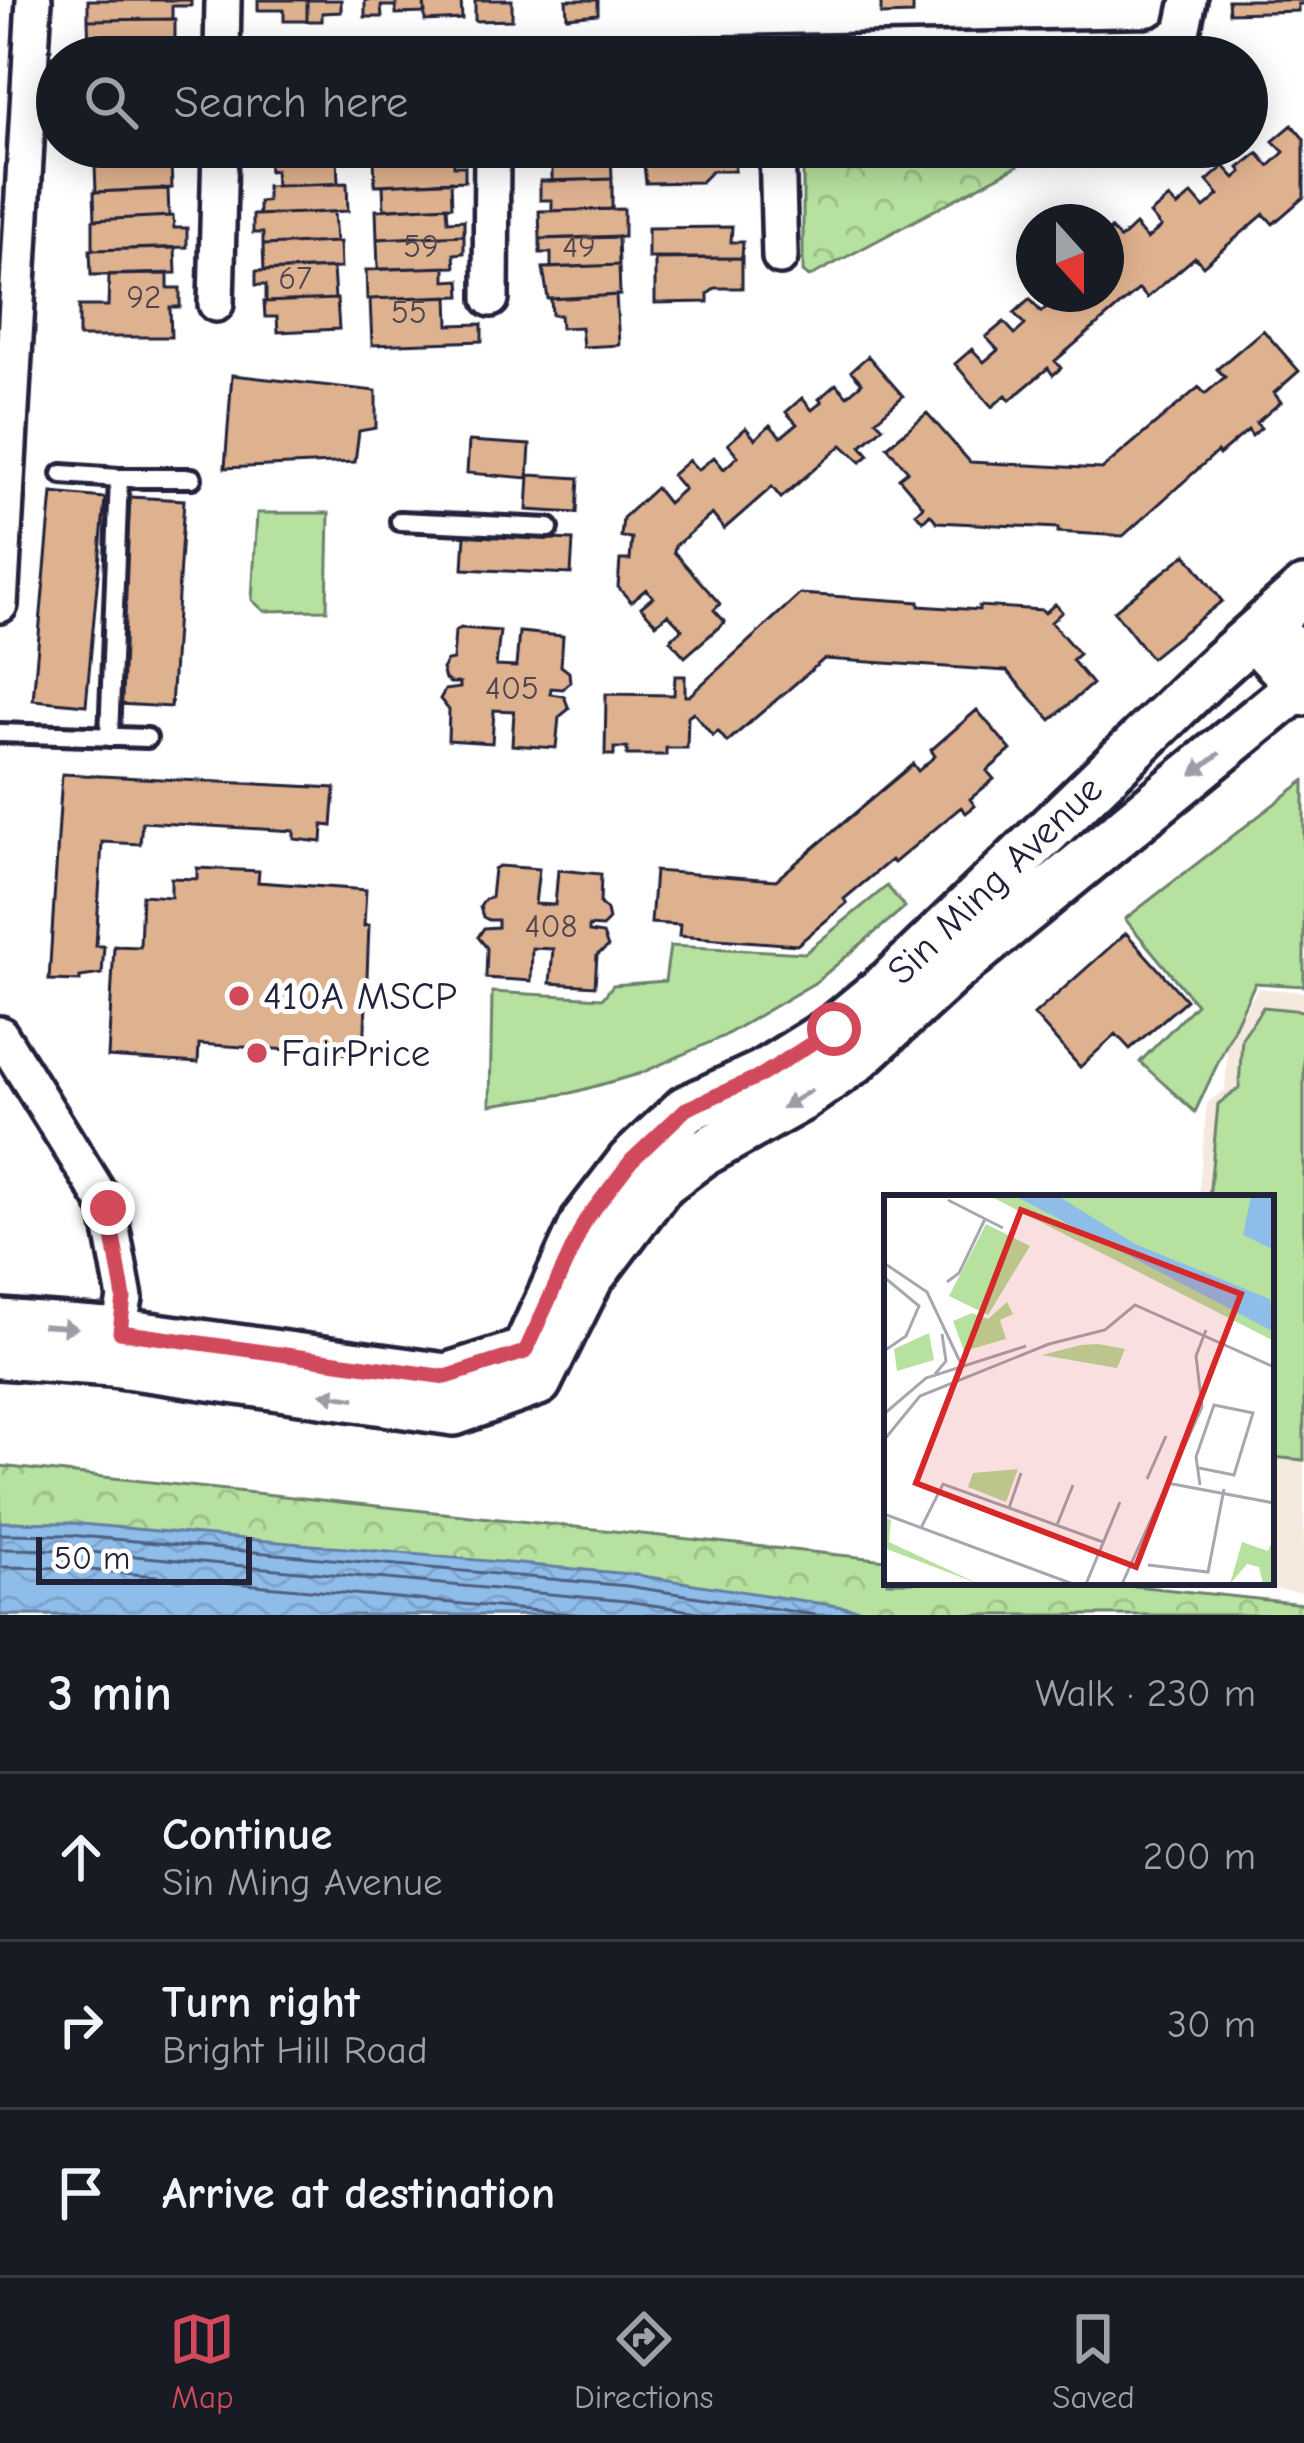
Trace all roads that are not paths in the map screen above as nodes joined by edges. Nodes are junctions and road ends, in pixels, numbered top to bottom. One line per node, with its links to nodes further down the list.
1 (34, 0): 15 (street)
2 (223, 0): 4 (street)
3 (1190, 0): 5 (street)
4 (222, 36)
5 (1177, 36)
6 (219, 168): 11 (street)
7 (492, 168): 10 (street)
8 (778, 168): 9 (street)
9 (780, 257)
10 (491, 299)
11 (216, 304)
12 (62, 474): 13 (lane)
13 (119, 478): 14 (lane); 23 (lane)
14 (192, 478)
15 (4, 497): 19 (street)
16 (400, 521): 17 (lane)
17 (549, 528)
18 (1304, 590): 20 (main road, Sin Ming Avenue)
19 (0, 605)
20 (1259, 630): 21 (street); 29 (main road, Sin Ming Avenue)
21 (1302, 680): 29 (main road, Sin Ming Avenue, one-way to 29)
22 (0, 733): 23 (lane)
23 (109, 737): 24 (lane)
24 (147, 738)
25 (0, 1034): 27 (street)
26 (0, 1323): 27 (main road, one-way to 27)
27 (116, 1347): 28 (main road); 29 (main road)
28 (0, 1355)
29 (532, 1367)

